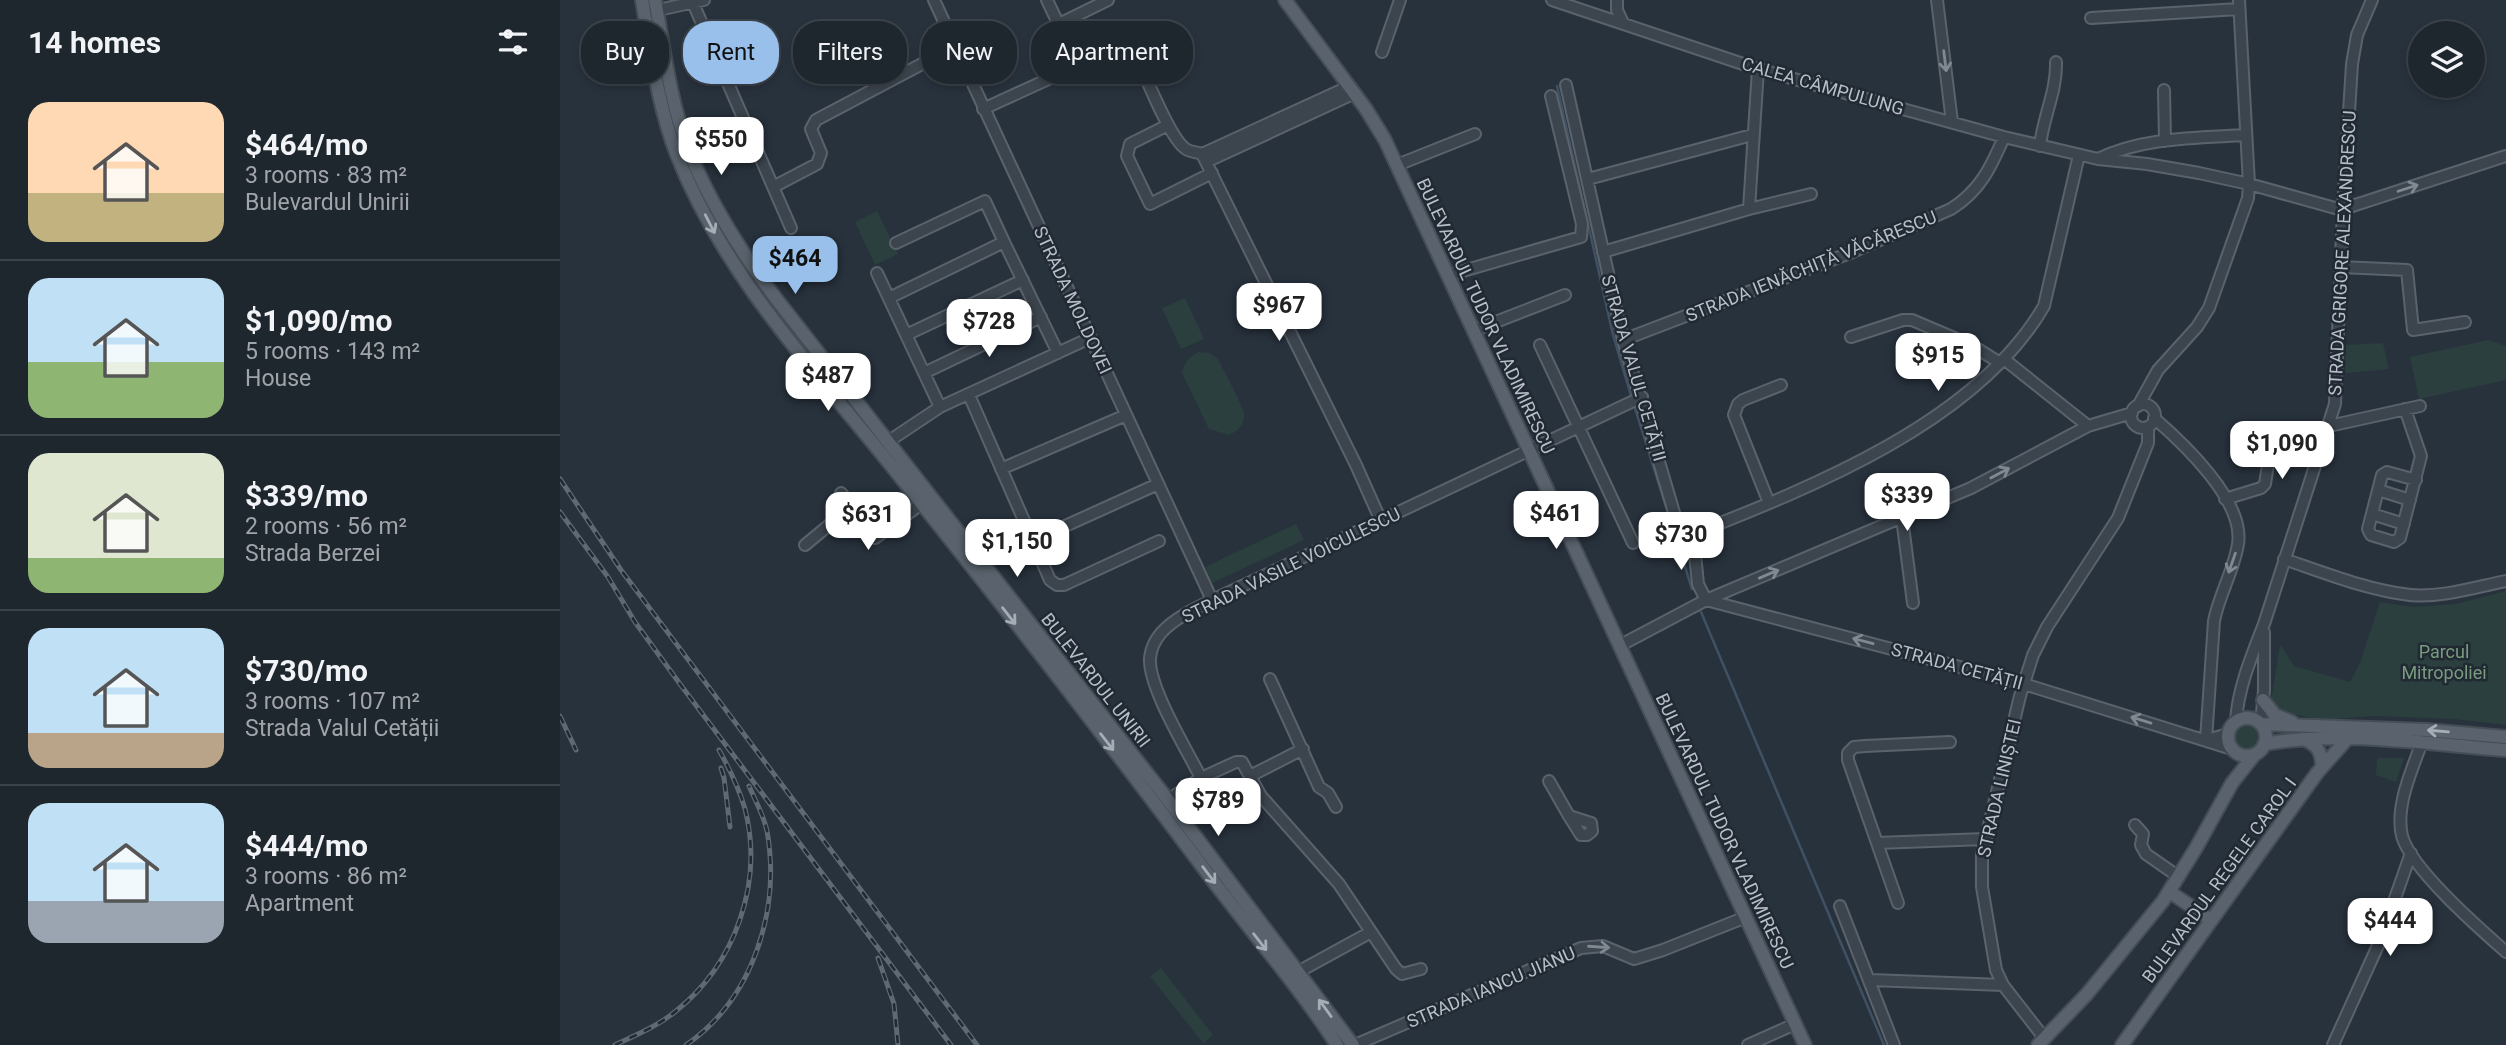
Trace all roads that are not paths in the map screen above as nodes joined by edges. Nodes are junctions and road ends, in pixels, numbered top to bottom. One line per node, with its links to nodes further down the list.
1 (934, 0): 14 (street, STRADA MOLDOVEI)
2 (1047, 0): 15 (street)
3 (1108, 0): 16 (street)
4 (1285, 0): 26 (main road, BULEVARDUL TUDOR VLADIMIRESCU)
5 (1400, 0): 18 (street)
6 (1552, 0): 17 (street, CALEA CÂMPULUNG)
7 (1617, 0): 17 (street)
8 (1937, 0): 30 (street, one-way to 30)
9 (2372, 0): 48 (street, STRADA GRIGORE ALEXANDRESCU)
10 (698, 2): 12 (street); 45 (street)
11 (2239, 4): 13 (street); 34 (street)
12 (649, 6): 57 (main road, BULEVARDUL UNIRII); 59 (main road, BULEVARDUL UNIRII, one-way to 59)
13 (2091, 18)
14 (943, 21)
15 (1058, 21)
16 (1065, 21)
17 (1623, 23): 21 (street, CALEA CÂMPULUNG)
18 (1382, 52)
19 (2056, 62): 37 (street)
20 (921, 64): 45 (street)
21 (1758, 69): 30 (street, CALEA CÂMPULUNG); 33 (street)
22 (971, 84): 29 (street, STRADA MOLDOVEI)
23 (1037, 84): 29 (street)
24 (1149, 84): 31 (street)
25 (1566, 85): 43 (street, STRADA VALUL CETĂȚII)
26 (1352, 90): 41 (street); 42 (main road, BULEVARDUL TUDOR VLADIMIRESCU)
27 (2164, 90): 36 (street)
28 (1551, 96): 55 (street)
29 (983, 109): 68 (street, STRADA MOLDOVEI)
30 (1952, 122): 35 (street, CALEA CÂMPULUNG)
31 (1168, 125): 41 (street); 41 (street)
32 (1475, 134): 42 (street)
33 (1752, 135): 43 (street); 47 (street)
34 (2246, 135): 36 (street); 44 (street)
35 (2004, 136): 37 (street, CALEA CÂMPULUNG); 69 (street, STRADA IENĂCHIȚĂ VĂCĂRESCU)
36 (2165, 141): 40 (street)
37 (2040, 146): 38 (street, CALEA CÂMPULUNG)
38 (2079, 155): 40 (street, CALEA CÂMPULUNG); 72 (street)
39 (2506, 156): 48 (street, one-way to 39)
40 (2098, 159): 44 (street, CALEA CÂMPULUNG)
41 (1207, 163): 102 (street)
42 (1398, 165): 55 (main road, BULEVARDUL TUDOR VLADIMIRESCU)
43 (1588, 179): 52 (street, STRADA VALUL CETĂȚII)
44 (2249, 184): 48 (street, CALEA CÂMPULUNG); 74 (street)
45 (773, 187): 49 (street)
46 (1811, 194): 47 (street)
47 (1749, 209): 52 (street)
48 (2343, 209): 53 (street, STRADA GRIGORE ALEXANDRESCU)
49 (791, 229)
50 (1003, 242): 51 (street); 56 (street); 60 (street)
51 (896, 243)
52 (1603, 252): 69 (street, STRADA VALUL CETĂȚII)
53 (2341, 267): 63 (street); 85 (street, STRADA GRIGORE ALEXANDRESCU)
54 (877, 273): 60 (street)
55 (1449, 275): 64 (main road, BULEVARDUL TUDOR VLADIMIRESCU)
56 (1023, 279): 61 (street); 66 (street)
57 (769, 289): 59 (main road); 62 (main road, BULEVARDUL UNIRII)
58 (1565, 295): 64 (street)
59 (758, 297): 65 (main road, BULEVARDUL UNIRII)
60 (889, 298): 66 (street)
61 (1041, 317): 71 (street); 73 (street)
62 (794, 322): 65 (main road); 88 (main road, BULEVARDUL UNIRII)
63 (2465, 322)
64 (1475, 330): 89 (main road, BULEVARDUL TUDOR VLADIMIRESCU)
65 (784, 331): 88 (main road, BULEVARDUL UNIRII)
66 (906, 335): 73 (street)
67 (1851, 337): 72 (street)
68 (1090, 338): 71 (street); 82 (street, STRADA MOLDOVEI)
69 (1623, 340): 77 (street, STRADA VALUL CETĂȚII)
70 (1540, 345): 86 (street)
71 (1058, 353): 76 (street)
72 (2002, 361): 84 (street); 98 (street)
73 (924, 373): 79 (street)
74 (2152, 384): 81 (street); 83 (street, STRADA LINIȘTEI)
75 (1781, 385): 98 (street)
76 (969, 395): 79 (street); 90 (street)
77 (1642, 397): 86 (street, STRADA VASILE VOICULESCU); 104 (street, STRADA VALUL CETĂȚII)
78 (2420, 406): 80 (street)
79 (940, 407): 88 (street)
80 (2405, 409): 85 (street); 91 (street)
81 (2135, 414): 83 (street); 83 (street); 84 (street)
82 (1126, 415): 90 (street); 92 (street, STRADA MOLDOVEI)
83 (2151, 420): 95 (street); 117 (street, STRADA LINIȘTEI)
84 (2094, 425): 101 (street, one-way to 84)
85 (2329, 426): 87 (street, STRADA GRIGORE ALEXANDRESCU)
86 (1579, 427): 89 (street, STRADA VASILE VOICULESCU); 107 (street)
87 (2324, 440): 95 (street); 109 (street, STRADA GRIGORE ALEXANDRESCU)
88 (883, 445): 96 (main road, BULEVARDUL UNIRII)
89 (1529, 451): 102 (street, STRADA VASILE VOICULESCU); 115 (main road, BULEVARDUL TUDOR VLADIMIRESCU)
90 (1001, 469): 105 (street)
91 (2416, 480): 93 (street); 97 (street)
92 (1158, 484): 105 (street); 111 (street, STRADA MOLDOVEI)
93 (2378, 490): 97 (street); 100 (street)
94 (841, 493): 99 (street)
95 (2225, 499): 126 (street, one-way to 126)
96 (927, 500): 99 (street); 138 (main road, BULEVARDUL UNIRII)
97 (2410, 500): 103 (street)
98 (1769, 503): 104 (street)
99 (852, 506): 108 (street)
100 (2372, 514): 103 (street); 103 (street)
101 (1902, 518): 112 (street, one-way to 101); 113 (street)
102 (1381, 521): 111 (street, STRADA VASILE VOICULESCU)
103 (2404, 524)
104 (1693, 534): 112 (street)
105 (1032, 541): 106 (street)
106 (1159, 541)
107 (1633, 543)
108 (805, 545)
109 (2284, 559): 110 (street); 114 (street, STRADA GRIGORE ALEXANDRESCU)
110 (2506, 581)
111 (1212, 600): 135 (street, STRADA VASILE VOICULESCU)
112 (1706, 600): 115 (street); 117 (street, STRADA CETĂȚII, one-way to 112)
113 (1913, 603)
114 (2264, 624): 118 (street, STRADA GRIGORE ALEXANDRESCU); 119 (street, STRADA GRIGORE ALEXANDRESCU)
115 (1619, 646): 149 (main road, BULEVARDUL TUDOR VLADIMIRESCU)
116 (1270, 678): 130 (street)
117 (2024, 684): 126 (street, STRADA CETĂȚII, one-way to 117); 142 (street, STRADA LINIȘTEI)
118 (2263, 700): 120 (street, STRADA GRIGORE ALEXANDRESCU); 121 (main road)
119 (2236, 721): 120 (main road); 122 (main road)
120 (2261, 724): 121 (main road); 129 (main road)
121 (2306, 726): 123 (main road, one-way to 121)
122 (2228, 734): 126 (street); 131 (main road)
123 (2506, 737)
124 (2348, 738): 125 (main road); 128 (main road); 133 (main road, BULEVARDUL REGELE CAROL I)
125 (2295, 739): 129 (main road); 133 (main road)
126 (2206, 740): 131 (street, STRADA CETĂȚII)
127 (1950, 743): 143 (street)
128 (2422, 743): 132 (main road); 144 (street)
129 (2259, 749): 131 (main road); 137 (main road)
130 (1303, 750): 134 (street); 139 (street)
131 (2234, 750): 137 (main road)
132 (2506, 750)
133 (2322, 766): 150 (main road, BULEVARDUL REGELE CAROL I)
134 (1250, 776): 135 (street); 151 (street)
135 (1201, 778): 138 (street)
136 (1549, 782): 140 (street)
137 (2232, 783): 145 (main road)
138 (1163, 804): 154 (main road, BULEVARDUL UNIRII)
139 (1336, 807)
140 (1569, 816)
141 (2134, 825): 145 (street)
142 (1985, 839): 143 (street); 156 (street, STRADA LINIȘTEI)
143 (1877, 843): 147 (street)
144 (2411, 853): 152 (street); 165 (street)
145 (2179, 877): 146 (main road)
146 (2170, 892): 150 (main road); 158 (main road)
147 (1898, 903)
148 (1840, 906): 155 (street)
149 (1746, 916): 157 (main road, BULEVARDUL TUDOR VLADIMIRESCU); 160 (street, STRADA IANCU JIANU, one-way to 149)
150 (2211, 920): 164 (main road, BULEVARDUL REGELE CAROL I)
151 (1371, 932): 153 (street); 154 (street)
152 (2506, 952)
153 (1421, 969)
154 (1294, 976): 159 (main road, BULEVARDUL UNIRII); 160 (main road, BULEVARDUL UNIRII, one-way to 154)
155 (1871, 980): 156 (street); 163 (street)
156 (2003, 985): 158 (street, STRADA LINIȘTEI)
157 (1796, 1024): 161 (street); 162 (main road, BULEVARDUL TUDOR VLADIMIRESCU)
158 (2041, 1042)
159 (1337, 1045)
160 (1354, 1045)
161 (1748, 1045)
162 (1805, 1045)
163 (1894, 1045)
164 (2122, 1045)
165 (2333, 1045)

